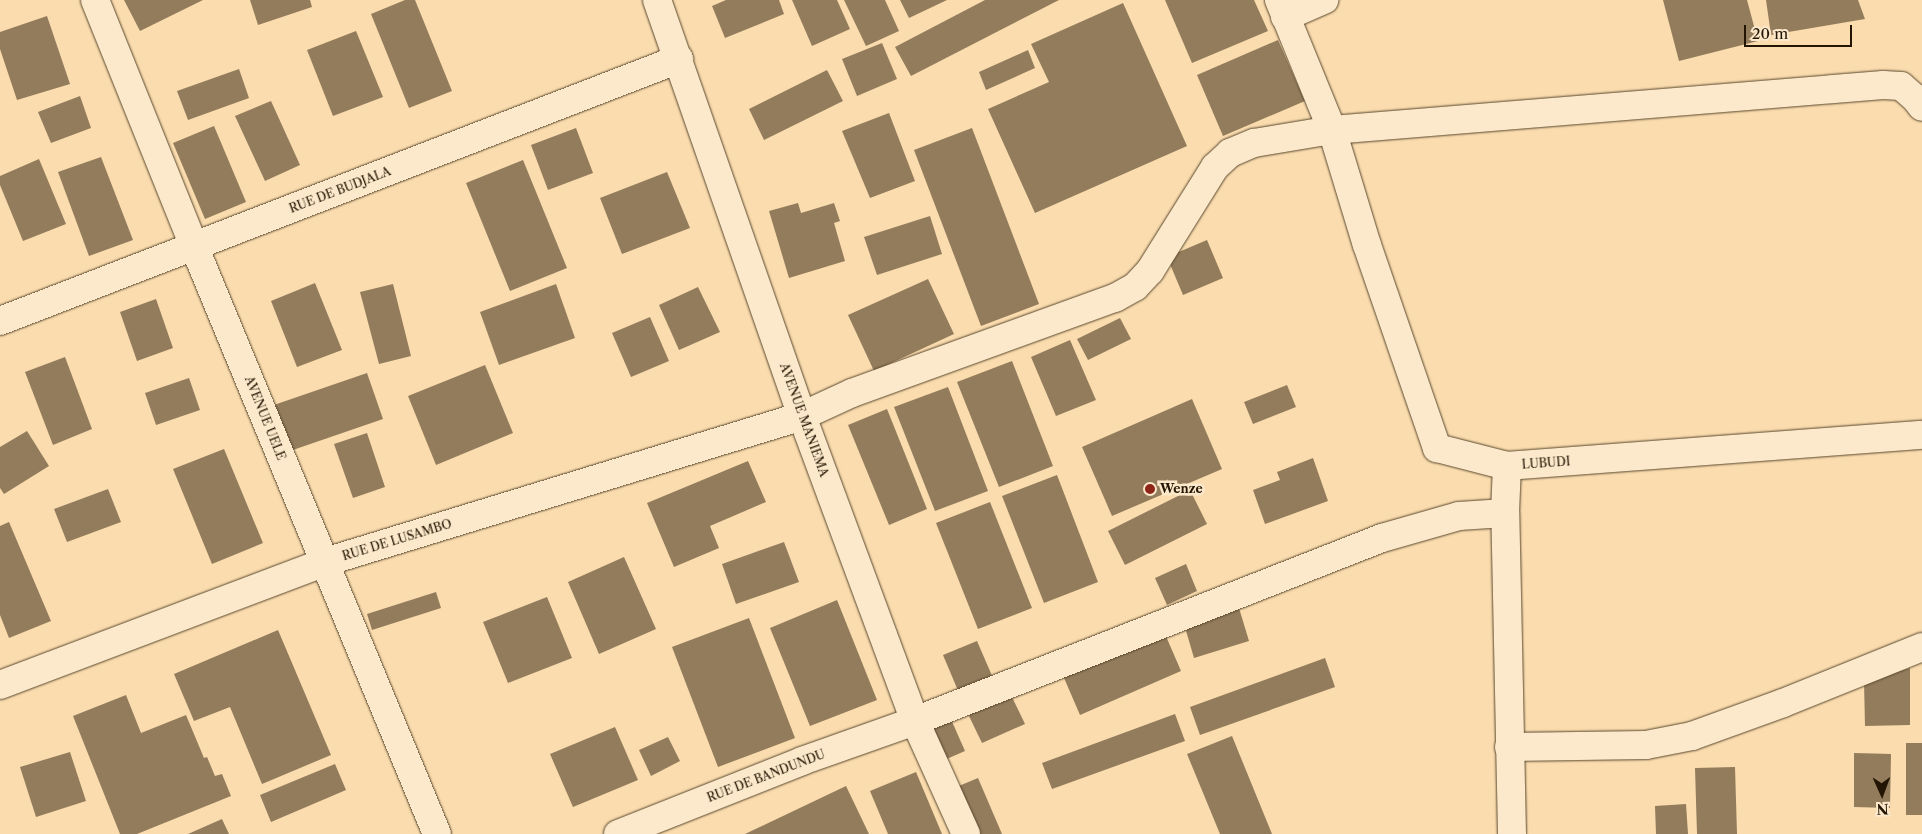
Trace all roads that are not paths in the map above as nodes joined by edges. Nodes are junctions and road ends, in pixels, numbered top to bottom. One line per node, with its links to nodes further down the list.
1 (95, 0): 8 (street, AVENUE UELE)
2 (1324, 0): 4 (street)
3 (665, 3): 5 (street, AVENUE MANIEMA)
4 (1282, 8): 7 (street)
5 (680, 59): 8 (street, RUE DE BUDJALA); 10 (street, AVENUE MANIEMA)
6 (1922, 107): 7 (street, RUE DE LUSAMBO)
7 (1332, 130): 10 (street, RUE DE LUSAMBO); 12 (street)
8 (194, 246): 9 (street, RUE DE BUDJALA); 14 (street, AVENUE UELE)
9 (0, 321)
10 (802, 416): 14 (street, RUE DE LUSAMBO); 17 (street, AVENUE MANIEMA)
11 (1922, 435): 12 (street, LUBUDI)
12 (1507, 466): 13 (street, LUBUDI)
13 (1505, 512): 17 (street, RUE DE BANDUNDU); 18 (street, LUBUDI)
14 (325, 562): 16 (street, RUE DE LUSAMBO); 19 (street, AVENUE UELE)
15 (1922, 647): 18 (street)
16 (0, 685)
17 (914, 721): 20 (street, RUE DE BANDUNDU); 21 (street, AVENUE MANIEMA)
18 (1509, 747): 22 (street, LUBUDI)
19 (437, 834)
20 (618, 834)
21 (966, 834)
22 (1512, 834)

